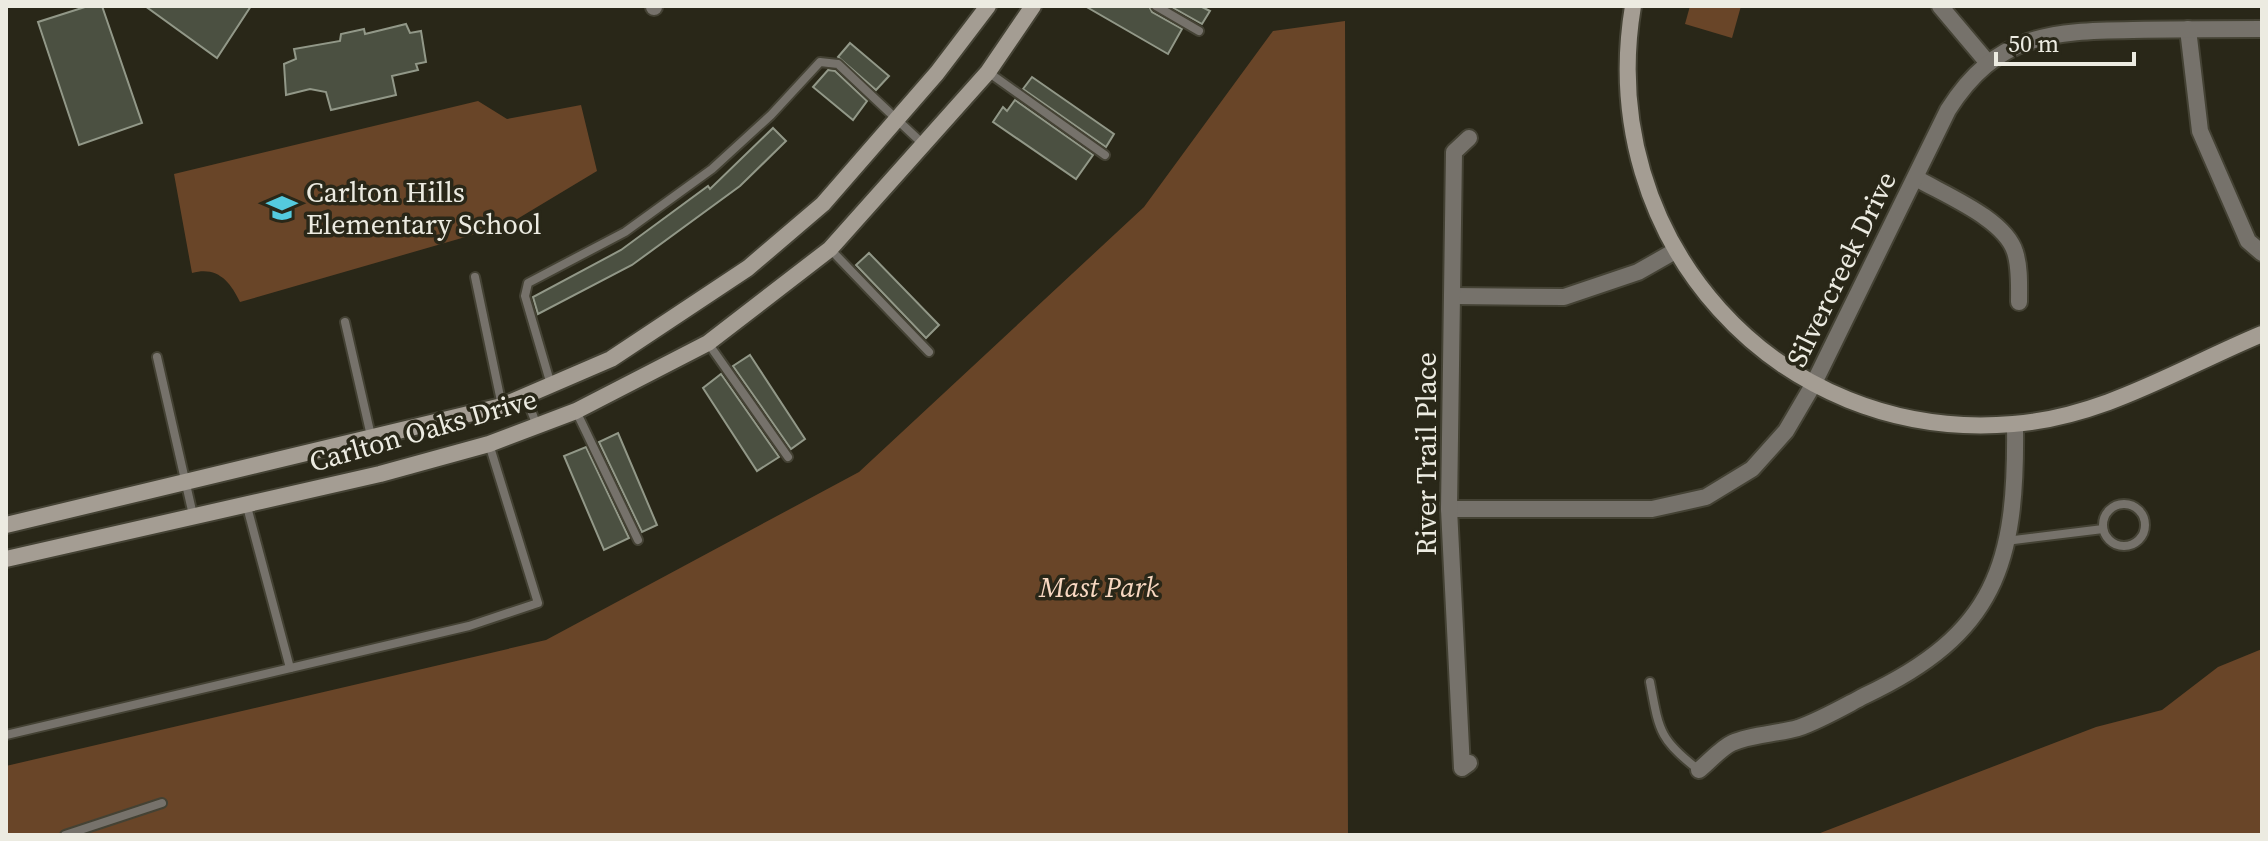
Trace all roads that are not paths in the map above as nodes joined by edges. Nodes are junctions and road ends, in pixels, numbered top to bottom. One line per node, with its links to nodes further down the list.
1 (988, 6): 11 (main road, Carlton Oaks Drive)
2 (1033, 6): 10 (main road, Carlton Oaks Drive)
3 (1156, 6): 8 (lane)
4 (1940, 6): 9 (street)
5 (1631, 7): 17 (main road)
6 (2188, 29): 7 (street, Silvercreek Drive); 9 (street, Silvercreek Drive); 18 (street)
7 (2262, 29)
8 (1199, 31)
9 (1988, 63): 15 (street, Silvercreek Drive)
10 (988, 72): 13 (main road, Carlton Oaks Drive); 14 (lane)
11 (897, 119): 13 (lane); 27 (main road, Carlton Oaks Drive); 27 (lane)
12 (1469, 138): 20 (street, River Trail Place)
13 (923, 144): 16 (main road, Carlton Oaks Drive)
14 (1105, 155)
15 (1916, 178): 21 (street); 28 (street, Silvercreek Drive)
16 (830, 249): 24 (main road, Carlton Oaks Drive); 25 (lane)
17 (1675, 251): 20 (street); 28 (main road)
18 (2262, 253)
19 (475, 277): 30 (lane)
20 (1453, 296): 39 (street, River Trail Place)
21 (2019, 302)
22 (345, 322): 34 (lane)
23 (2262, 334): 32 (main road)
24 (708, 343): 31 (main road, Carlton Oaks Drive); 36 (lane)
25 (929, 352)
26 (157, 357): 37 (lane)
27 (551, 385): 29 (main road, Carlton Oaks Drive)
28 (1813, 385): 32 (main road); 39 (street, Silvercreek Drive)
29 (526, 397): 30 (main road, Carlton Oaks Drive); 33 (lane)
30 (502, 406): 34 (main road, Carlton Oaks Drive)
31 (576, 411): 33 (main road, Carlton Oaks Drive); 43 (lane)
32 (2015, 424): 44 (street)
33 (537, 428): 35 (main road, Carlton Oaks Drive)
34 (371, 436): 37 (main road, Carlton Oaks Drive)
35 (489, 444): 38 (main road, Carlton Oaks Drive); 46 (lane)
36 (788, 457)
37 (186, 480): 40 (lane); 41 (main road, Carlton Oaks Drive)
38 (246, 502): 40 (main road, Carlton Oaks Drive); 46 (lane)
39 (1449, 509): 49 (street, River Trail Place)
40 (193, 515): 45 (main road, Carlton Oaks Drive)
41 (6, 525)
42 (2103, 529): 42 (lane); 44 (lane)
43 (638, 540)
44 (2006, 541): 50 (street)
45 (6, 559)
46 (290, 668): 48 (lane)
47 (1650, 682): 50 (lane)
48 (6, 735)
49 (1469, 763)
50 (1699, 770)
51 (162, 803): 52 (lane)
52 (65, 835)

